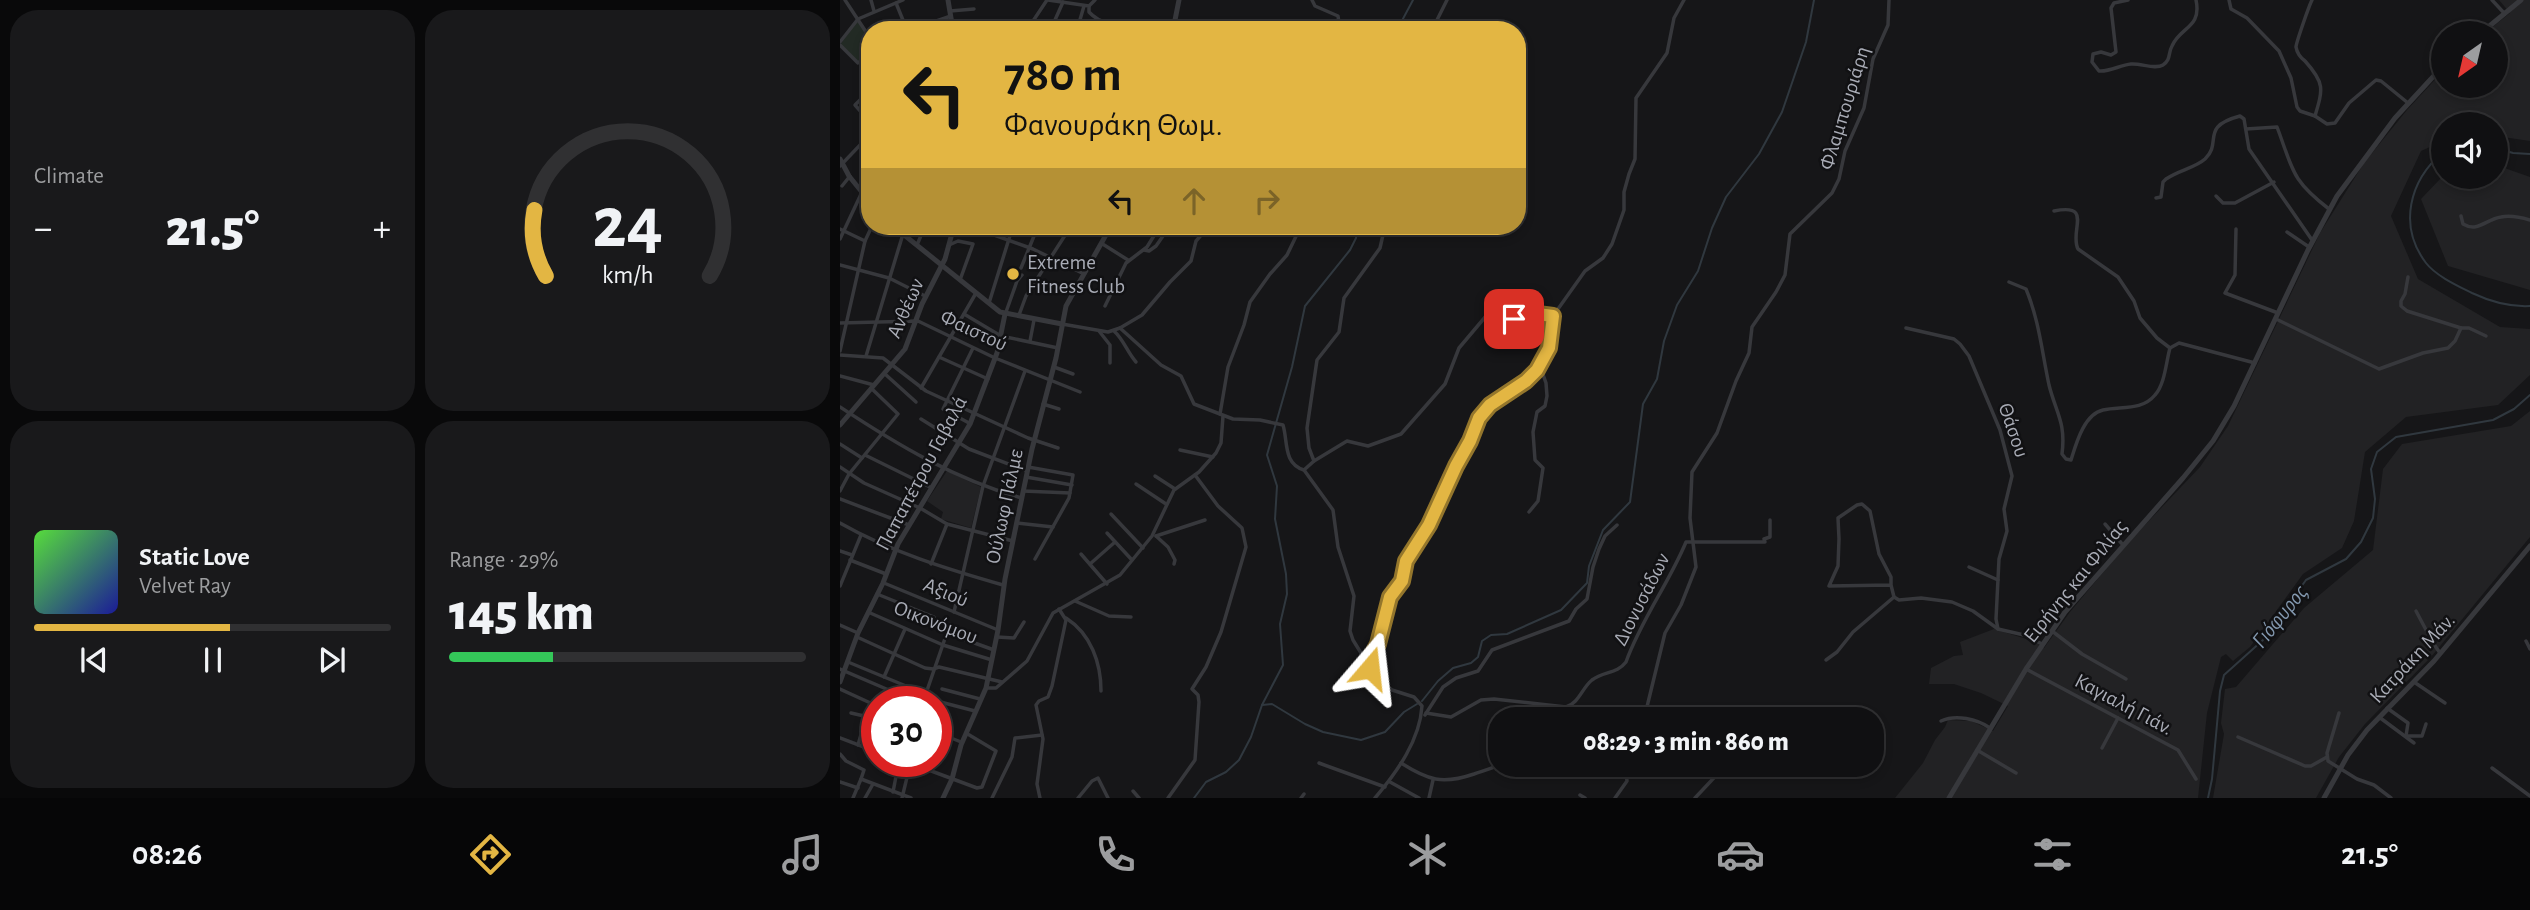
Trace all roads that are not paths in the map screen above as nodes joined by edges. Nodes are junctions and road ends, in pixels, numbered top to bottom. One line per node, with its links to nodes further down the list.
1 (845, 0): 25 (street)
2 (871, 0): 22 (street)
3 (903, 0): 19 (street)
4 (948, 0): 23 (street)
5 (1047, 0): 18 (street); 29 (street)
6 (1095, 0): 20 (street)
7 (1179, 0): 33 (street)
8 (1312, 0): 34 (street)
9 (1447, 0): 35 (street)
10 (1684, 0): 106 (street)
11 (1889, 0): 203 (street, Φλαμπουριάρη)
12 (2129, 0): 13 (street)
13 (2196, 0)
14 (2229, 0): 45 (street)
15 (2312, 0): 45 (street)
16 (2492, 0): 24 (street)
17 (2521, 0): 24 (street)
18 (1063, 2): 20 (street); 30 (street)
19 (896, 3): 22 (street); 26 (street)
20 (1087, 6): 31 (street); 32 (street)
21 (974, 9): 23 (street)
22 (874, 12): 25 (street)
23 (950, 14): 27 (street); 28 (street)
24 (2505, 14): 36 (street)
25 (858, 19): 37 (street); 38 (street)
26 (905, 21)
27 (932, 21)
28 (951, 21)
29 (1033, 21)
30 (1055, 21)
31 (1081, 21)
32 (1104, 21)
33 (1175, 21)
34 (1339, 21)
35 (1438, 21)
36 (2496, 21)
37 (861, 24)
38 (841, 44): 39 (street); 40 (street)
39 (840, 53)
40 (861, 60)
41 (2431, 79): 43 (street, Ειρήνης και Φιλίας)
42 (861, 99): 44 (street)
43 (2408, 103): 45 (street); 56 (street, Ειρήνης και Φιλίας)
44 (861, 112)
45 (2315, 116)
46 (2246, 129): 50 (street); 55 (street); 56 (street)
47 (860, 147): 48 (street)
48 (841, 163): 49 (street)
49 (849, 176): 51 (street); 52 (street)
50 (2274, 182): 54 (street); 79 (street)
51 (842, 186)
52 (861, 191)
53 (861, 194): 61 (street)
54 (2216, 196)
55 (2156, 198)
56 (2329, 209): 79 (street, Ειρήνης και Φιλίας)
57 (2054, 211): 126 (street)
58 (2461, 216): 59 (street)
59 (2530, 220)
60 (2236, 229): 107 (street)
61 (841, 230): 77 (street); 80 (street)
62 (2287, 232): 85 (street)
63 (868, 235): 80 (street)
64 (903, 235): 97 (street)
65 (904, 235): 82 (street)
66 (921, 235): 82 (street)
67 (952, 235): 83 (street, Ανθέων)
68 (995, 235): 78 (street)
69 (1010, 235): 78 (street)
70 (1065, 235): 88 (street)
71 (1106, 235): 81 (street, Ούλωφ Πάλμε)
72 (1154, 235): 86 (street)
73 (1164, 235): 86 (street)
74 (1201, 235): 115 (street)
75 (1297, 235): 154 (street)
76 (1383, 235): 168 (street)
77 (840, 239)
78 (1009, 240): 84 (street); 102 (street)
79 (2313, 240): 85 (street, Ειρήνης και Φιλίας)
80 (865, 241): 93 (street)
81 (1101, 243): 89 (street); 94 (street, Ούλωφ Πάλμε)
82 (916, 245): 91 (street)
83 (949, 245): 91 (street, Ανθέων); 98 (street)
84 (1029, 247): 87 (street); 87 (street); 92 (street)
85 (2309, 247): 107 (street, Ειρήνης και Φιλίας)
86 (1144, 250): 89 (street)
87 (1038, 251): 88 (street)
88 (1051, 257): 94 (street); 108 (street)
89 (1128, 260): 103 (street)
90 (840, 265): 93 (street)
91 (942, 266): 98 (street); 101 (street, Ανθέων)
92 (1021, 268)
93 (858, 270): 97 (street); 113 (street)
94 (1082, 273): 114 (street, Ούλωφ Πάλμε)
95 (1022, 275): 105 (street)
96 (2408, 277): 117 (street)
97 (889, 278): 101 (street); 111 (street)
98 (960, 280): 100 (street)
99 (2009, 282): 126 (street)
100 (976, 293): 102 (street); 104 (street)
101 (925, 296): 110 (street, Ανθέων)
102 (989, 303): 105 (street)
103 (1105, 306)
104 (964, 314): 120 (street); 122 (street)
105 (1005, 314): 108 (street); 120 (street, Παπαπέτρου Γαβαλά)
106 (1553, 316): 134 (street); 168 (street)
107 (2277, 316): 117 (street); 133 (street, Ειρήνης και Φιλίας)
108 (1019, 317): 109 (street)
109 (1034, 320): 114 (street); 123 (street)
110 (915, 321): 111 (street, Φαιστού); 122 (street, Φαιστού); 135 (street, Ανθέων)
111 (877, 322): 113 (street, Φαιστού); 128 (street)
112 (840, 323): 113 (street, Φαιστού)
113 (846, 323): 127 (street)
114 (1062, 324): 118 (street); 125 (street, Ούλωφ Πάλμε)
115 (1121, 328): 119 (street); 154 (street)
116 (1906, 328): 222 (street, Θάσου)
117 (2461, 328): 121 (street)
118 (1098, 331): 119 (street); 132 (street)
119 (1114, 331): 131 (street)
120 (1001, 335): 123 (street); 130 (street, Παπαπέτρου Γαβαλά)
121 (2486, 336)
122 (950, 337): 124 (street, Φαιστού); 129 (street)
123 (1030, 341): 125 (street)
124 (973, 348): 130 (street, Φαιστού); 137 (street)
125 (1058, 348): 136 (street, Ούλωφ Πάλμε)
126 (2170, 348): 133 (street)
127 (840, 353): 128 (street)
128 (866, 356): 135 (street)
129 (939, 357): 137 (street); 145 (street)
130 (995, 358): 138 (street, Φαιστού); 142 (street, Παπαπέτρου Γαβαλά)
131 (1136, 362)
132 (1110, 363)
133 (2255, 363): 206 (street, Ειρήνης και Φιλίας)
134 (1540, 365): 188 (street); 257 (street)
135 (893, 366): 139 (street, Ανθέων); 145 (street)
136 (1054, 366): 140 (street); 143 (street, Ούλωφ Πάλμε)
137 (964, 368): 142 (street); 147 (street)
138 (1025, 371): 143 (street, Φαιστού); 158 (street)
139 (885, 374): 144 (street, Ανθέων); 148 (street)
140 (1073, 374)
141 (840, 376): 144 (street)
142 (988, 379): 153 (street, Παπαπέτρου Γαβαλά)
143 (1050, 381): 146 (street, Φαιστού); 149 (street, Ούλωφ Πάλμε)
144 (873, 387): 152 (street, Ανθέων); 159 (street)
145 (921, 388): 147 (street)
146 (1080, 392)
147 (947, 400): 153 (street); 156 (street)
148 (916, 401)
149 (1044, 404): 151 (street); 160 (street, Ούλωφ Πάλμε)
150 (840, 407): 152 (street)
151 (1059, 409)
152 (850, 413): 157 (street, Ανθέων); 159 (street)
153 (975, 413): 156 (street, Παπαπέτρου Γαβαλά); 158 (street)
154 (1222, 415): 166 (street); 171 (street)
155 (921, 419): 162 (street)
156 (970, 424): 162 (street, Παπαπέτρου Γαβαλά)
157 (840, 425)
158 (1004, 427): 160 (street); 167 (street)
159 (882, 435): 165 (street); 170 (street)
160 (1034, 440): 163 (street); 172 (street, Ούλωφ Πάλμε)
161 (840, 444): 165 (street)
162 (960, 444): 167 (street); 170 (street, Παπαπέτρου Γαβαλά)
163 (1058, 448)
164 (1180, 450): 166 (street)
165 (863, 456): 173 (street); 179 (street)
166 (1213, 457): 174 (street)
167 (993, 458): 172 (street); 178 (street)
168 (1314, 461): 171 (street)
169 (840, 467): 173 (street)
170 (945, 468): 178 (street); 179 (street, Παπαπέτρου Γαβαλά)
171 (1304, 470): 257 (street)
172 (1027, 471): 177 (street); 177 (street); 182 (street, Ούλωφ Πάλμε)
173 (849, 474): 181 (street); 187 (street)
174 (1195, 475): 180 (street); 339 (street)
175 (1155, 476): 180 (street)
176 (1136, 484): 186 (street)
177 (1072, 485): 183 (street)
178 (984, 486): 184 (street); 199 (street)
179 (932, 488): 187 (street, Παπαπέτρου Γαβαλά)
180 (1175, 489): 186 (street)
181 (840, 491)
182 (1023, 491): 183 (street); 184 (street, Ούλωφ Πάλμε)
183 (1071, 494): 198 (street)
184 (1022, 498): 193 (street, Ούλωφ Πάλμε)
185 (840, 499): 196 (street)
186 (1166, 504): 202 (street)
187 (920, 508): 194 (street); 196 (street, Παπαπέτρου Γαβαλά)
188 (1529, 512)
189 (1111, 514): 208 (street)
190 (1205, 520): 202 (street)
191 (1770, 520): 203 (street)
192 (840, 523): 201 (street)
193 (1017, 523): 198 (street); 204 (street, Ούλωφ Πάλμε)
194 (947, 524): 199 (street); 216 (street)
195 (2105, 524): 206 (street)
196 (909, 525): 209 (street, Παπαπέτρου Γαβαλά)
197 (1617, 525): 282 (street)
198 (1053, 527): 212 (street)
199 (973, 531): 204 (street); 220 (street)
200 (1107, 533): 205 (street)
201 (862, 535): 209 (street); 213 (street)
202 (1155, 535): 208 (street); 218 (street)
203 (1693, 540): 278 (street, Φλαμπουριάρη); 282 (street, Διονυσάδων)
204 (1013, 541): 225 (street, Ούλωφ Πάλμε)
205 (1115, 542): 214 (street); 217 (street)
206 (2123, 545): 243 (street, Ειρήνης και Φιλίας)
207 (2530, 546): 252 (street, Κατράκη Μάν.)
208 (1143, 548): 214 (street)
209 (895, 549): 216 (street); 221 (street, Παπαπέτρου Γαβαλά)
210 (840, 551): 213 (street)
211 (1081, 554): 217 (street)
212 (1035, 559)
213 (850, 560): 215 (street); 221 (street); 227 (street)
214 (1132, 560): 224 (street)
215 (840, 561)
216 (931, 564): 220 (street)
217 (1090, 564): 224 (street)
218 (1174, 564)
219 (1969, 567): 222 (street)
220 (963, 573): 225 (street); 234 (street)
221 (886, 574): 223 (street, Παπαπέτρου Γαβαλά)
222 (1998, 580): 242 (street, Θάσου)
223 (883, 583): 228 (street, Παπαπέτρου Γαβαλά); 234 (street, Αξιού)
224 (1107, 584): 230 (street)
225 (1003, 585): 245 (street, Ούλωφ Πάλμε)
226 (1891, 585): 226 (street); 229 (street)
227 (840, 586)
228 (877, 594): 233 (street, Παπαπέτρου Γαβαλά); 235 (street)
229 (1894, 597): 242 (street); 255 (street)
230 (1075, 601): 231 (street); 237 (street)
231 (1059, 609): 236 (street); 265 (street)
232 (2416, 611): 252 (street)
233 (868, 612): 241 (street, Οικονόμου); 246 (street, Παπαπέτρου Γαβαλά)
234 (954, 612): 245 (street, Αξιού)
235 (934, 617)
236 (1066, 618): 272 (street); 293 (street)
237 (1131, 618)
238 (1024, 622): 245 (street)
239 (950, 624): 244 (street)
240 (840, 625): 246 (street)
241 (905, 629): 249 (street, Οικονόμου); 253 (street)
242 (1998, 629): 248 (street)
243 (2052, 631): 248 (street, Ειρήνης και Φιλίας); 262 (street)
244 (947, 633): 249 (street); 251 (street)
245 (998, 633): 251 (street, Ούλωφ Πάλμε)
246 (857, 635): 253 (street); 256 (street, Παπαπέτρου Γαβαλά)
247 (2526, 641): 250 (street)
248 (2042, 644): 259 (street, Ειρήνης και Φιλίας)
249 (942, 645): 254 (street, Οικονόμου); 258 (street)
250 (2530, 649)
251 (995, 650): 254 (street, Ούλωφ Πάλμε)
252 (2440, 653): 266 (street, Κατράκη Μάν.)
253 (894, 654): 258 (street); 261 (street)
254 (992, 660): 263 (street, Ούλωφ Πάλμε)
255 (1826, 660)
256 (848, 662): 260 (street, Παπαπέτρου Γαβαλά); 261 (street)
257 (1368, 664): 287 (street)
258 (933, 669): 263 (street); 269 (street)
259 (2026, 669): 286 (street, Καγιαλή Γιάν.); 290 (street, Ειρήνης και Φιλίας)
260 (842, 670): 264 (street, Παπαπέτρου Γαβαλά); 267 (street)
261 (884, 677): 268 (street)
262 (2126, 679)
263 (988, 680): 265 (street); 270 (street, Ούλωφ Πάλμε)
264 (840, 682)
265 (1003, 682): 270 (street)
266 (2414, 682): 276 (street); 279 (street, Κατράκη Μάν.)
267 (882, 686)
268 (903, 686)
269 (928, 686)
270 (986, 688): 275 (street, Ούλωφ Πάλμε)
271 (840, 689): 274 (street)
272 (1101, 691)
273 (952, 692): 275 (street)
274 (861, 699)
275 (982, 699): 280 (street, Ούλωφ Πάλμε)
276 (2445, 703)
277 (952, 706): 280 (street)
278 (1647, 707)
279 (2387, 708): 285 (street, Κατράκη Μάν.); 294 (street)
280 (976, 712): 291 (street, Ούλωφ Πάλμε)
281 (851, 713): 284 (street)
282 (1426, 713): 287 (street)
283 (2339, 713): 305 (street)
284 (861, 715)
285 (2379, 717): 294 (street); 309 (street, Κατράκη Μάν.)
286 (2118, 718): 302 (street); 320 (street, Καγιαλή Γιάν.)
287 (1422, 720): 306 (street)
288 (1941, 721): 290 (street)
289 (2426, 724): 294 (street)
290 (1990, 728): 303 (street, Ειρήνης και Φιλίας)
291 (966, 733): 298 (street, Ούλωφ Πάλμε); 318 (street)
292 (861, 734): 300 (street)
293 (1042, 736): 334 (street); 335 (street)
294 (2406, 736): 299 (street)
295 (2238, 737): 305 (street)
296 (840, 738): 300 (street)
297 (952, 739): 298 (street)
298 (962, 743): 318 (street, Ούλωφ Πάλμε)
299 (2414, 743)
300 (858, 745): 301 (street)
301 (861, 746)
302 (2102, 748)
303 (1977, 750): 311 (street); 345 (street, Ειρήνης και Φιλίας)
304 (840, 754): 317 (street)
305 (2326, 757): 309 (street)
306 (1401, 762): 319 (street); 322 (street)
307 (1319, 763): 324 (street)
308 (1488, 768): 319 (street)
309 (2341, 768): 346 (street, Κατράκη Μάν.); 347 (street)
310 (2492, 768): 329 (street)
311 (2016, 773)
312 (896, 777): 327 (street)
313 (907, 777): 328 (street)
314 (946, 777): 318 (street)
315 (1626, 777): 343 (street)
316 (1716, 777): 344 (street)
317 (861, 779): 323 (street); 325 (street)
318 (951, 779): 333 (street, Ούλωφ Πάλμε)
319 (1433, 779): 342 (street)
320 (2196, 779)
321 (840, 782): 325 (street)
322 (1389, 782): 324 (street); 341 (street)
323 (873, 784): 327 (street); 331 (street)
324 (1385, 787): 340 (street)
325 (858, 788): 330 (street)
326 (1133, 791): 338 (street)
327 (893, 792): 328 (street)
328 (902, 796): 332 (street)
329 (2530, 796)
330 (853, 798)
331 (865, 798)
332 (911, 798)
333 (943, 798)
334 (992, 798)
335 (1040, 798)
336 (1078, 798): 337 (street)
337 (1108, 798)
338 (1139, 798)
339 (1168, 798)
340 (1376, 798)
341 (1419, 798)
342 (1429, 798)
343 (1615, 798)
344 (1695, 798)
345 (1949, 798)
346 (2324, 798)
347 (2390, 798)

